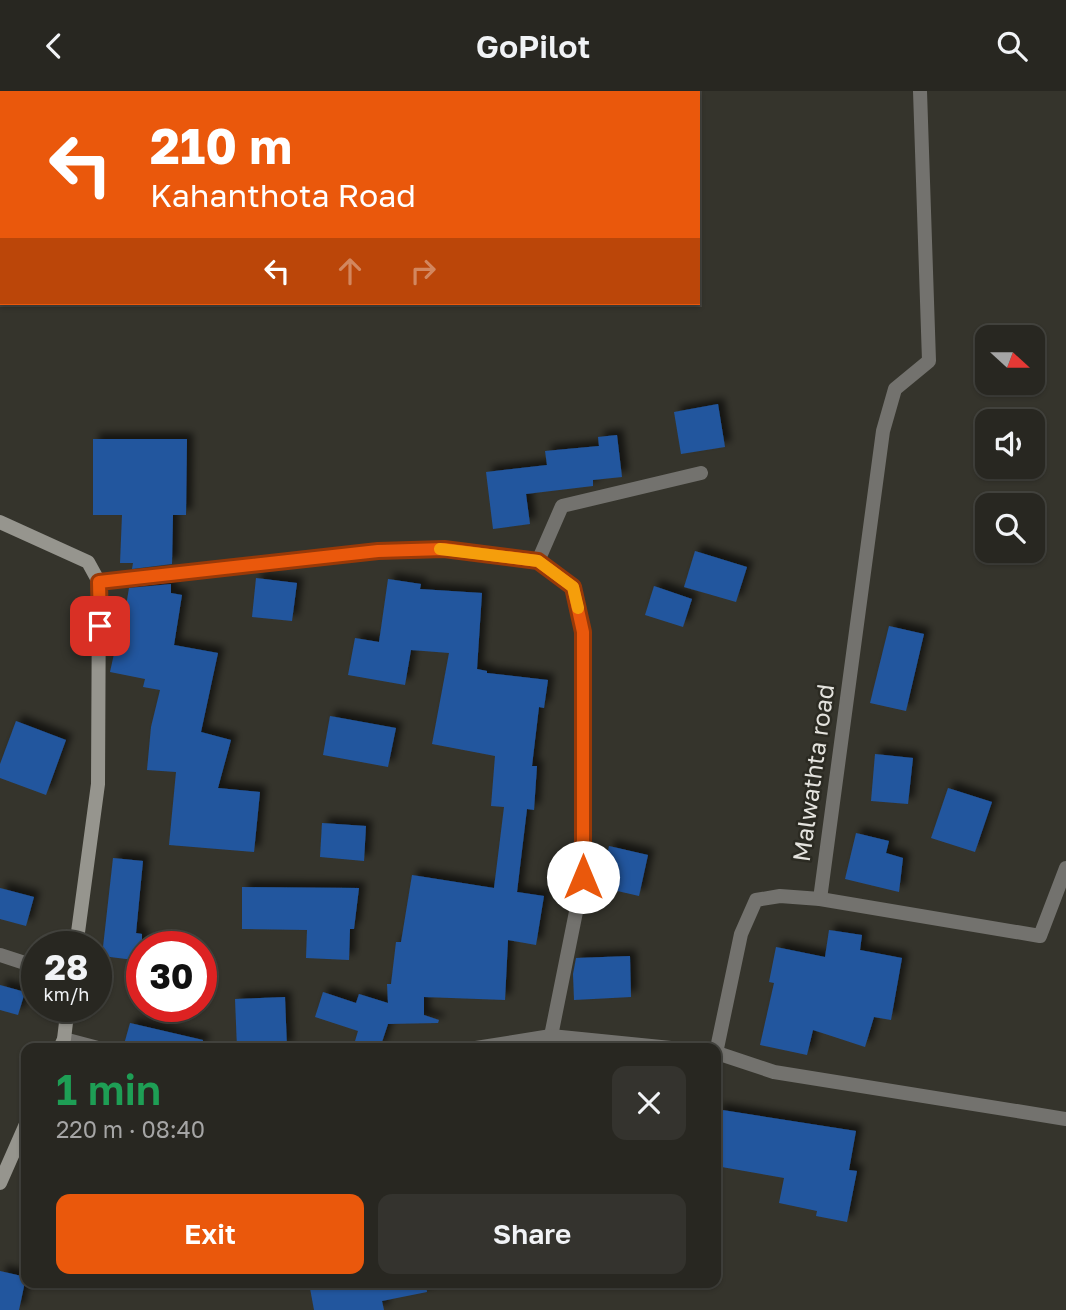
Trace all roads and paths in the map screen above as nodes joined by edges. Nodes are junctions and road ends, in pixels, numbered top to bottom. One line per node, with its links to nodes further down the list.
1 (920, 91): 7 (street, Malwathta road)
2 (701, 473): 4 (street)
3 (0, 522): 5 (main road)
4 (538, 561): 5 (street); 12 (street)
5 (99, 582): 8 (main road)
6 (1066, 868): 7 (street)
7 (820, 899): 16 (street, Malwathta road)
8 (78, 931)
9 (0, 955): 10 (street)
10 (21, 962)
11 (65, 1022): 13 (main road)
12 (551, 1036): 14 (street); 15 (street)
13 (62, 1043)
14 (507, 1043)
15 (621, 1043)
16 (718, 1043)
17 (721, 1055): 18 (street)
18 (1066, 1119)
19 (21, 1135): 20 (main road)
20 (0, 1183)

